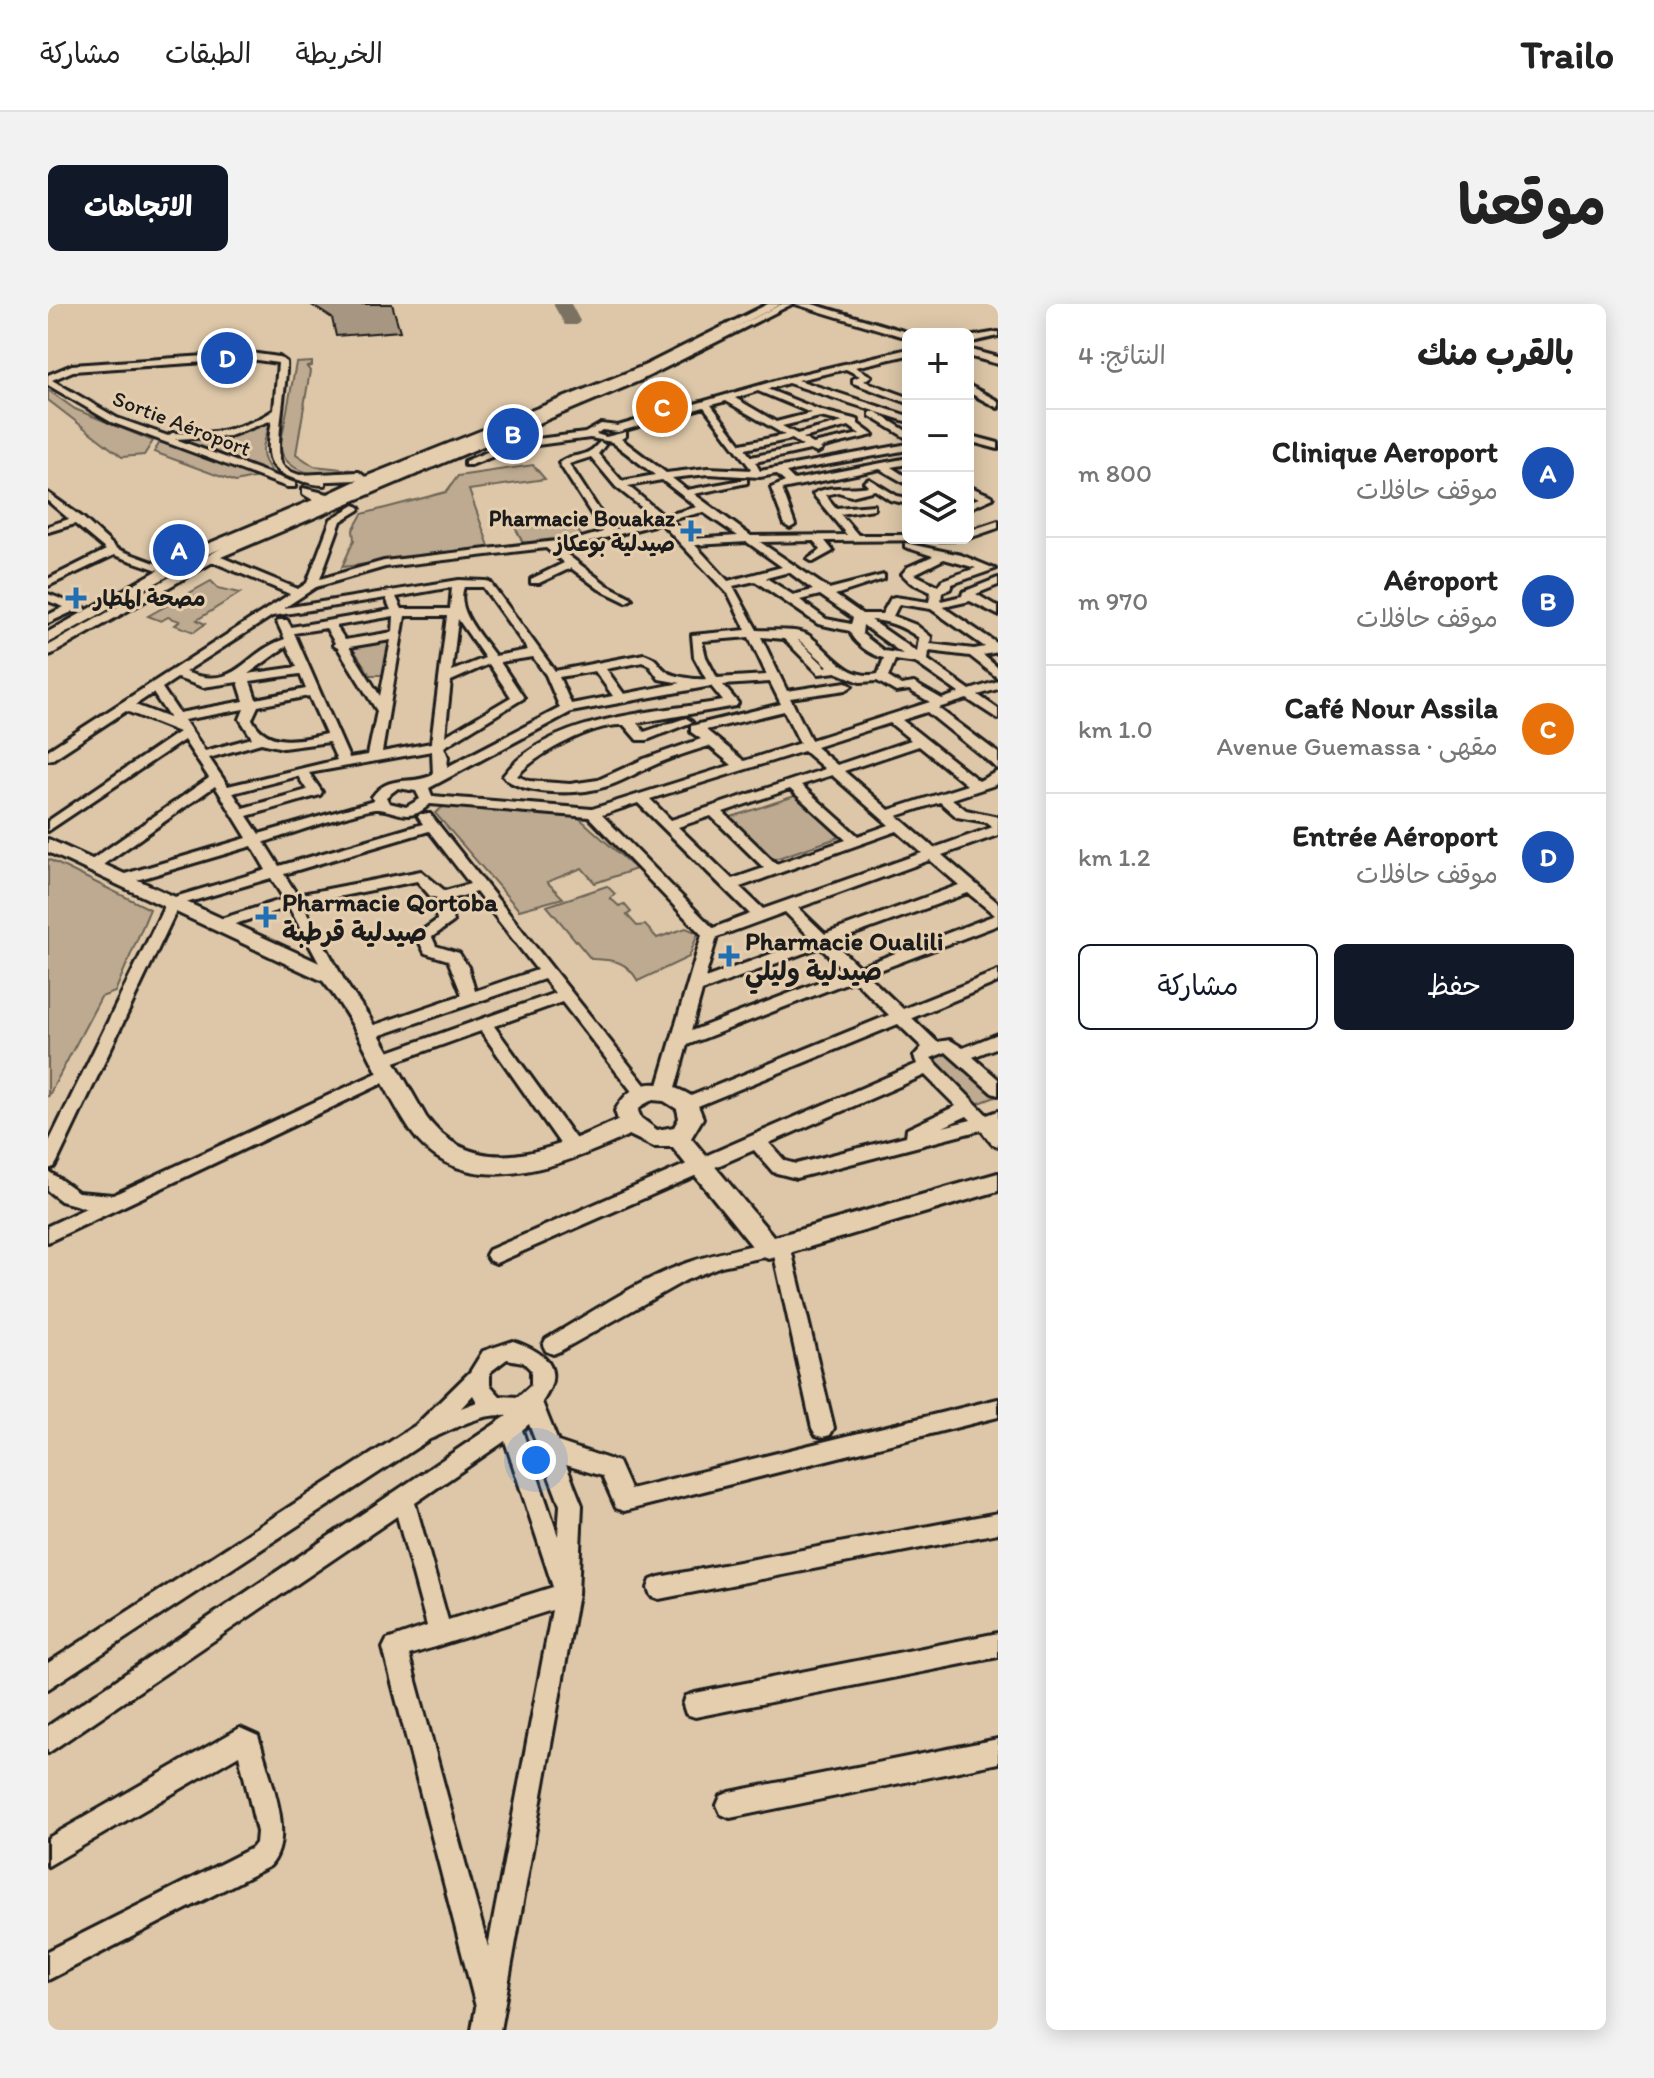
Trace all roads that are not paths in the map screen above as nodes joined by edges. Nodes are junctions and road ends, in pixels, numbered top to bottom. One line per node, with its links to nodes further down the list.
1 (764, 304): 44 (main road)
2 (776, 304): 44 (main road)
3 (788, 304): 44 (street)
4 (800, 304): 5 (main road)
5 (902, 333)
6 (998, 334): 7 (street)
7 (974, 339)
8 (902, 345): 12 (street)
9 (902, 354): 12 (street)
10 (974, 356): 11 (main road)
11 (998, 361)
12 (862, 362): 14 (street)
13 (48, 366): 15 (street)
14 (846, 366): 17 (street); 24 (street)
15 (65, 369): 16 (street); 29 (street)
16 (48, 380): 43 (street, Sortie Aéroport)
17 (788, 380): 18 (street); 23 (street)
18 (758, 388): 21 (street); 26 (street)
19 (974, 391): 22 (street)
20 (998, 394): 22 (street)
21 (726, 397): 25 (street); 34 (street)
22 (984, 397): 27 (street)
23 (854, 402): 32 (street); 35 (street)
24 (902, 402)
25 (705, 403): 33 (street); 46 (street)
26 (801, 405): 28 (street); 31 (street)
27 (998, 405)
28 (786, 408)
29 (281, 409): 43 (street); 71 (street)
30 (902, 410): 32 (street)
31 (820, 414): 37 (street); 38 (street)
32 (896, 414): 36 (street)
33 (715, 416): 34 (street); 40 (street)
34 (752, 416): 37 (street)
35 (876, 416): 38 (street); 41 (street)
36 (902, 416)
37 (771, 419): 47 (street)
38 (850, 423): 47 (street); 53 (street)
39 (739, 426): 40 (street)
40 (725, 429): 52 (street)
41 (902, 432)
42 (998, 432): 48 (street)
43 (150, 434): 71 (street, Sortie Aéroport)
44 (488, 435): 50 (street); 66 (main road); 78 (main road)
45 (591, 435): 46 (street); 46 (street); 50 (street)
46 (612, 436): 55 (street); 67 (street)
47 (796, 437): 52 (street); 53 (street)
48 (974, 437)
49 (974, 440): 51 (street)
50 (512, 445): 61 (street)
51 (998, 446)
52 (739, 447): 57 (street)
53 (813, 448): 57 (street); 58 (street)
54 (902, 448): 56 (street)
55 (593, 454): 72 (street); 93 (street)
56 (864, 455): 58 (street); 60 (street)
57 (749, 460): 65 (street)
58 (834, 461): 62 (street)
59 (902, 462): 60 (street)
60 (883, 466): 63 (street); 68 (street)
61 (454, 469)
62 (778, 471): 65 (street); 70 (street)
63 (854, 471): 69 (street); 74 (street)
64 (440, 474): 121 (street)
65 (760, 474): 67 (street); 77 (street)
66 (359, 476): 71 (main road); 71 (main road)
67 (658, 477): 72 (street); 77 (street); 86 (street)
68 (902, 478)
69 (811, 479): 70 (street); 75 (street)
70 (792, 483): 91 (street)
71 (315, 485): 78 (main road); 80 (main road); 109 (main road)
72 (620, 485): 88 (street)
73 (998, 485): 81 (street)
74 (877, 487): 75 (street); 82 (street)
75 (829, 491): 87 (street)
76 (974, 492): 81 (street)
77 (686, 493): 85 (street)
78 (348, 495): 80 (main road); 106 (street)
79 (48, 496): 89 (street)
80 (329, 498): 109 (main road)
81 (988, 498): 83 (street)
82 (902, 500)
83 (974, 504)
84 (870, 507): 87 (street)
85 (705, 508): 86 (street); 99 (street)
86 (690, 511): 88 (street)
87 (831, 512): 98 (street)
88 (661, 518): 93 (street); 102 (street)
89 (79, 520): 92 (street); 103 (street)
90 (998, 524): 94 (street)
91 (790, 525)
92 (48, 529)
93 (610, 534): 104 (street)
94 (974, 534)
95 (998, 534): 96 (street)
96 (974, 536)
97 (817, 538): 98 (street); 99 (street); 107 (street)
98 (855, 538): 100 (street)
99 (751, 539): 102 (street); 110 (street)
100 (895, 539): 101 (street); 105 (street)
101 (902, 539)
102 (687, 542): 122 (street)
103 (113, 551): 109 (street); 119 (street)
104 (568, 554): 113 (street); 117 (street); 129 (street)
105 (943, 556): 108 (street); 111 (street)
106 (211, 557): 125 (street); 150 (street)
107 (813, 559)
108 (925, 564): 116 (street); 123 (street)
109 (162, 568): 133 (main road); 147 (main road)
110 (792, 568): 115 (street); 124 (street)
111 (986, 568): 112 (street); 116 (street)
112 (998, 573)
113 (335, 577): 121 (street); 131 (street)
114 (880, 577): 124 (street)
115 (759, 578): 122 (street); 130 (street)
116 (955, 578): 123 (street)
117 (535, 581)
118 (998, 581): 128 (street)
119 (48, 583)
120 (459, 583): 126 (street); 135 (street); 151 (street)
121 (312, 585): 125 (street)
122 (725, 585): 144 (street)
123 (937, 590): 132 (street)
124 (826, 592): 130 (street); 140 (street)
125 (299, 594): 137 (street)
126 (390, 595): 131 (street); 134 (street)
127 (48, 597): 133 (street)
128 (971, 597): 132 (street); 136 (street)
129 (626, 599)
130 (792, 599): 140 (street)
131 (348, 602): 137 (street)
132 (934, 606): 138 (street); 149 (street)
133 (77, 609): 139 (street); 143 (main road)
134 (400, 612): 135 (street); 142 (street); 146 (street)
135 (455, 612): 155 (street); 165 (street)
136 (998, 612)
137 (274, 613): 141 (street); 145 (street)
138 (886, 618): 140 (street); 153 (street)
139 (48, 620)
140 (859, 622): 153 (street); 154 (street)
141 (255, 623): 145 (street); 158 (street)
142 (329, 624): 145 (street); 148 (street)
143 (48, 627)
144 (754, 633): 163 (street); 164 (street); 167 (street)
145 (288, 634): 157 (street); 166 (street)
146 (398, 635): 148 (street); 162 (street)
147 (48, 638)
148 (339, 645): 161 (street)
149 (997, 648): 152 (street)
150 (48, 651)
151 (534, 653): 155 (street); 160 (street)
152 (974, 653): 153 (street); 159 (street)
153 (924, 654): 154 (street); 173 (street)
154 (891, 655): 164 (street)
155 (494, 658): 165 (street); 189 (street)
156 (599, 667): 160 (street); 168 (street); 175 (street)
157 (303, 670): 166 (street); 172 (street)
158 (178, 674): 171 (street); 174 (street)
159 (998, 674)
160 (552, 675): 182 (street)
161 (360, 676): 162 (street); 181 (street)
162 (387, 677): 181 (street)
163 (773, 678): 167 (street); 176 (street)
164 (881, 678): 180 (street)
165 (446, 679): 196 (street)
166 (238, 680): 174 (street); 177 (street)
167 (711, 682): 168 (street); 178 (street)
168 (692, 684): 175 (street)
169 (998, 685): 173 (street)
170 (846, 686): 176 (street)
171 (155, 687): 179 (street); 188 (street)
172 (313, 692): 177 (street); 191 (street)
173 (969, 694): 180 (street); 183 (street)
174 (201, 697): 177 (street); 188 (street)
175 (621, 699): 182 (street)
176 (784, 701): 184 (street); 197 (street)
177 (251, 702): 192 (street)
178 (732, 703): 184 (street); 186 (street)
179 (125, 706): 188 (street); 199 (street)
180 (936, 706): 185 (street); 203 (street)
181 (381, 708): 201 (street)
182 (567, 709): 187 (street)
183 (998, 715)
184 (737, 718): 186 (street)
185 (893, 719): 194 (street); 197 (street)
186 (687, 720): 190 (street); 193 (street)
187 (548, 721): 190 (street); 198 (street)
188 (180, 726): 200 (street); 224 (street)
189 (465, 730): 196 (street); 198 (street)
190 (577, 735): 193 (street)
191 (333, 737): 195 (street); 202 (street)
192 (261, 739): 195 (street); 200 (street)
193 (712, 740): 204 (street)
194 (921, 741): 207 (street); 212 (street)
195 (302, 743): 205 (street)
196 (437, 746): 201 (street); 209 (street)
197 (808, 747): 204 (street); 207 (street)
198 (494, 749): 209 (street)
199 (48, 756)
200 (201, 756): 210 (street)
201 (374, 758): 202 (street)
202 (345, 763): 205 (street)
203 (998, 765)
204 (742, 766): 215 (street)
205 (318, 769): 206 (street)
206 (301, 771): 210 (street); 219 (street)
207 (833, 771): 211 (street); 220 (street)
208 (998, 775): 212 (street)
209 (439, 778): 214 (street)
210 (220, 785): 219 (street); 230 (street)
211 (793, 785): 217 (street); 227 (street)
212 (976, 785): 213 (street)
213 (942, 797): 220 (street); 225 (street)
214 (422, 798): 216 (street); 216 (street); 218 (street); 222 (street)
215 (643, 800): 218 (street); 221 (street)
216 (381, 803): 226 (street)
217 (714, 811): 221 (street); 231 (street)
218 (593, 813): 246 (street)
219 (238, 814): 226 (street)
220 (887, 815): 223 (street)
221 (669, 825): 234 (street)
222 (432, 826): 232 (street); 235 (street)
223 (899, 826): 227 (street); 229 (street)
224 (48, 827)
225 (996, 833): 229 (street)
226 (255, 841): 232 (street); 233 (street)
227 (856, 841): 231 (street)
228 (48, 845): 230 (main road)
229 (932, 854): 237 (street); 241 (street)
230 (92, 866): 233 (main road)
231 (774, 870): 234 (street)
232 (275, 871): 239 (street); 240 (street)
233 (123, 879): 240 (main road)
234 (731, 885): 243 (street)
235 (480, 886): 238 (street); 248 (street)
236 (998, 888): 237 (street)
237 (974, 891): 242 (street); 247 (street)
238 (445, 896): 239 (street); 254 (street)
239 (293, 901): 245 (street); 252 (street)
240 (173, 902): 245 (main road); 275 (street)
241 (788, 907): 243 (street); 247 (street)
242 (998, 911)
243 (761, 916): 246 (street)
244 (998, 919): 249 (street)
245 (219, 924): 252 (main road)
246 (710, 934): 251 (street)
247 (824, 941): 249 (street); 251 (street)
248 (549, 971): 253 (street); 254 (street)
249 (854, 973): 255 (street); 259 (street)
250 (998, 976): 255 (street)
251 (694, 988): 259 (street)
252 (341, 989): 257 (main road)
253 (566, 995): 256 (street); 265 (street)
254 (472, 999): 257 (street)
255 (898, 1017): 260 (street); 266 (street)
256 (484, 1024): 262 (street); 274 (street)
257 (369, 1033): 262 (main road)
258 (998, 1040): 261 (street)
259 (680, 1041): 265 (street)
260 (933, 1048): 261 (street); 263 (street)
261 (963, 1055): 264 (street)
262 (387, 1067): 274 (main road); 279 (street)
263 (927, 1067): 267 (street); 272 (street)
264 (998, 1089)
265 (654, 1093): 266 (main road); 269 (main road)
266 (687, 1104): 270 (main road)
267 (969, 1107): 268 (street); 273 (street)
268 (992, 1120): 271 (street); 273 (street)
269 (630, 1124): 270 (main road); 274 (main road)
270 (676, 1136): 276 (main road)
271 (998, 1139)
272 (758, 1143): 273 (street); 276 (street)
273 (900, 1145)
274 (574, 1150)
275 (48, 1162)
276 (700, 1167): 281 (main road); 282 (street)
277 (48, 1178): 279 (street)
278 (998, 1182): 281 (main road)
279 (116, 1201): 280 (street)
280 (48, 1234)
281 (775, 1247): 283 (street); 290 (street)
282 (496, 1255)
283 (553, 1345): 284 (street); 286 (street)
284 (513, 1350): 285 (street); 286 (street)
285 (478, 1377): 289 (street); 291 (street)
286 (544, 1377): 287 (street)
287 (533, 1405): 289 (street); 292 (street)
288 (998, 1408): 292 (street)
289 (505, 1416): 291 (street); 293 (street); 296 (street)
290 (823, 1428)
291 (423, 1432): 299 (street)
292 (551, 1450): 296 (street)
293 (403, 1498): 297 (street); 301 (street)
294 (998, 1523): 295 (street)
295 (659, 1588)
296 (567, 1594): 297 (street); 306 (street)
297 (440, 1633): 306 (street)
298 (998, 1645): 300 (street)
299 (48, 1677)
300 (695, 1705)
301 (48, 1741)
302 (998, 1751): 303 (street)
303 (730, 1805)
304 (48, 1853): 305 (street)
305 (48, 1966)
306 (488, 2018)

